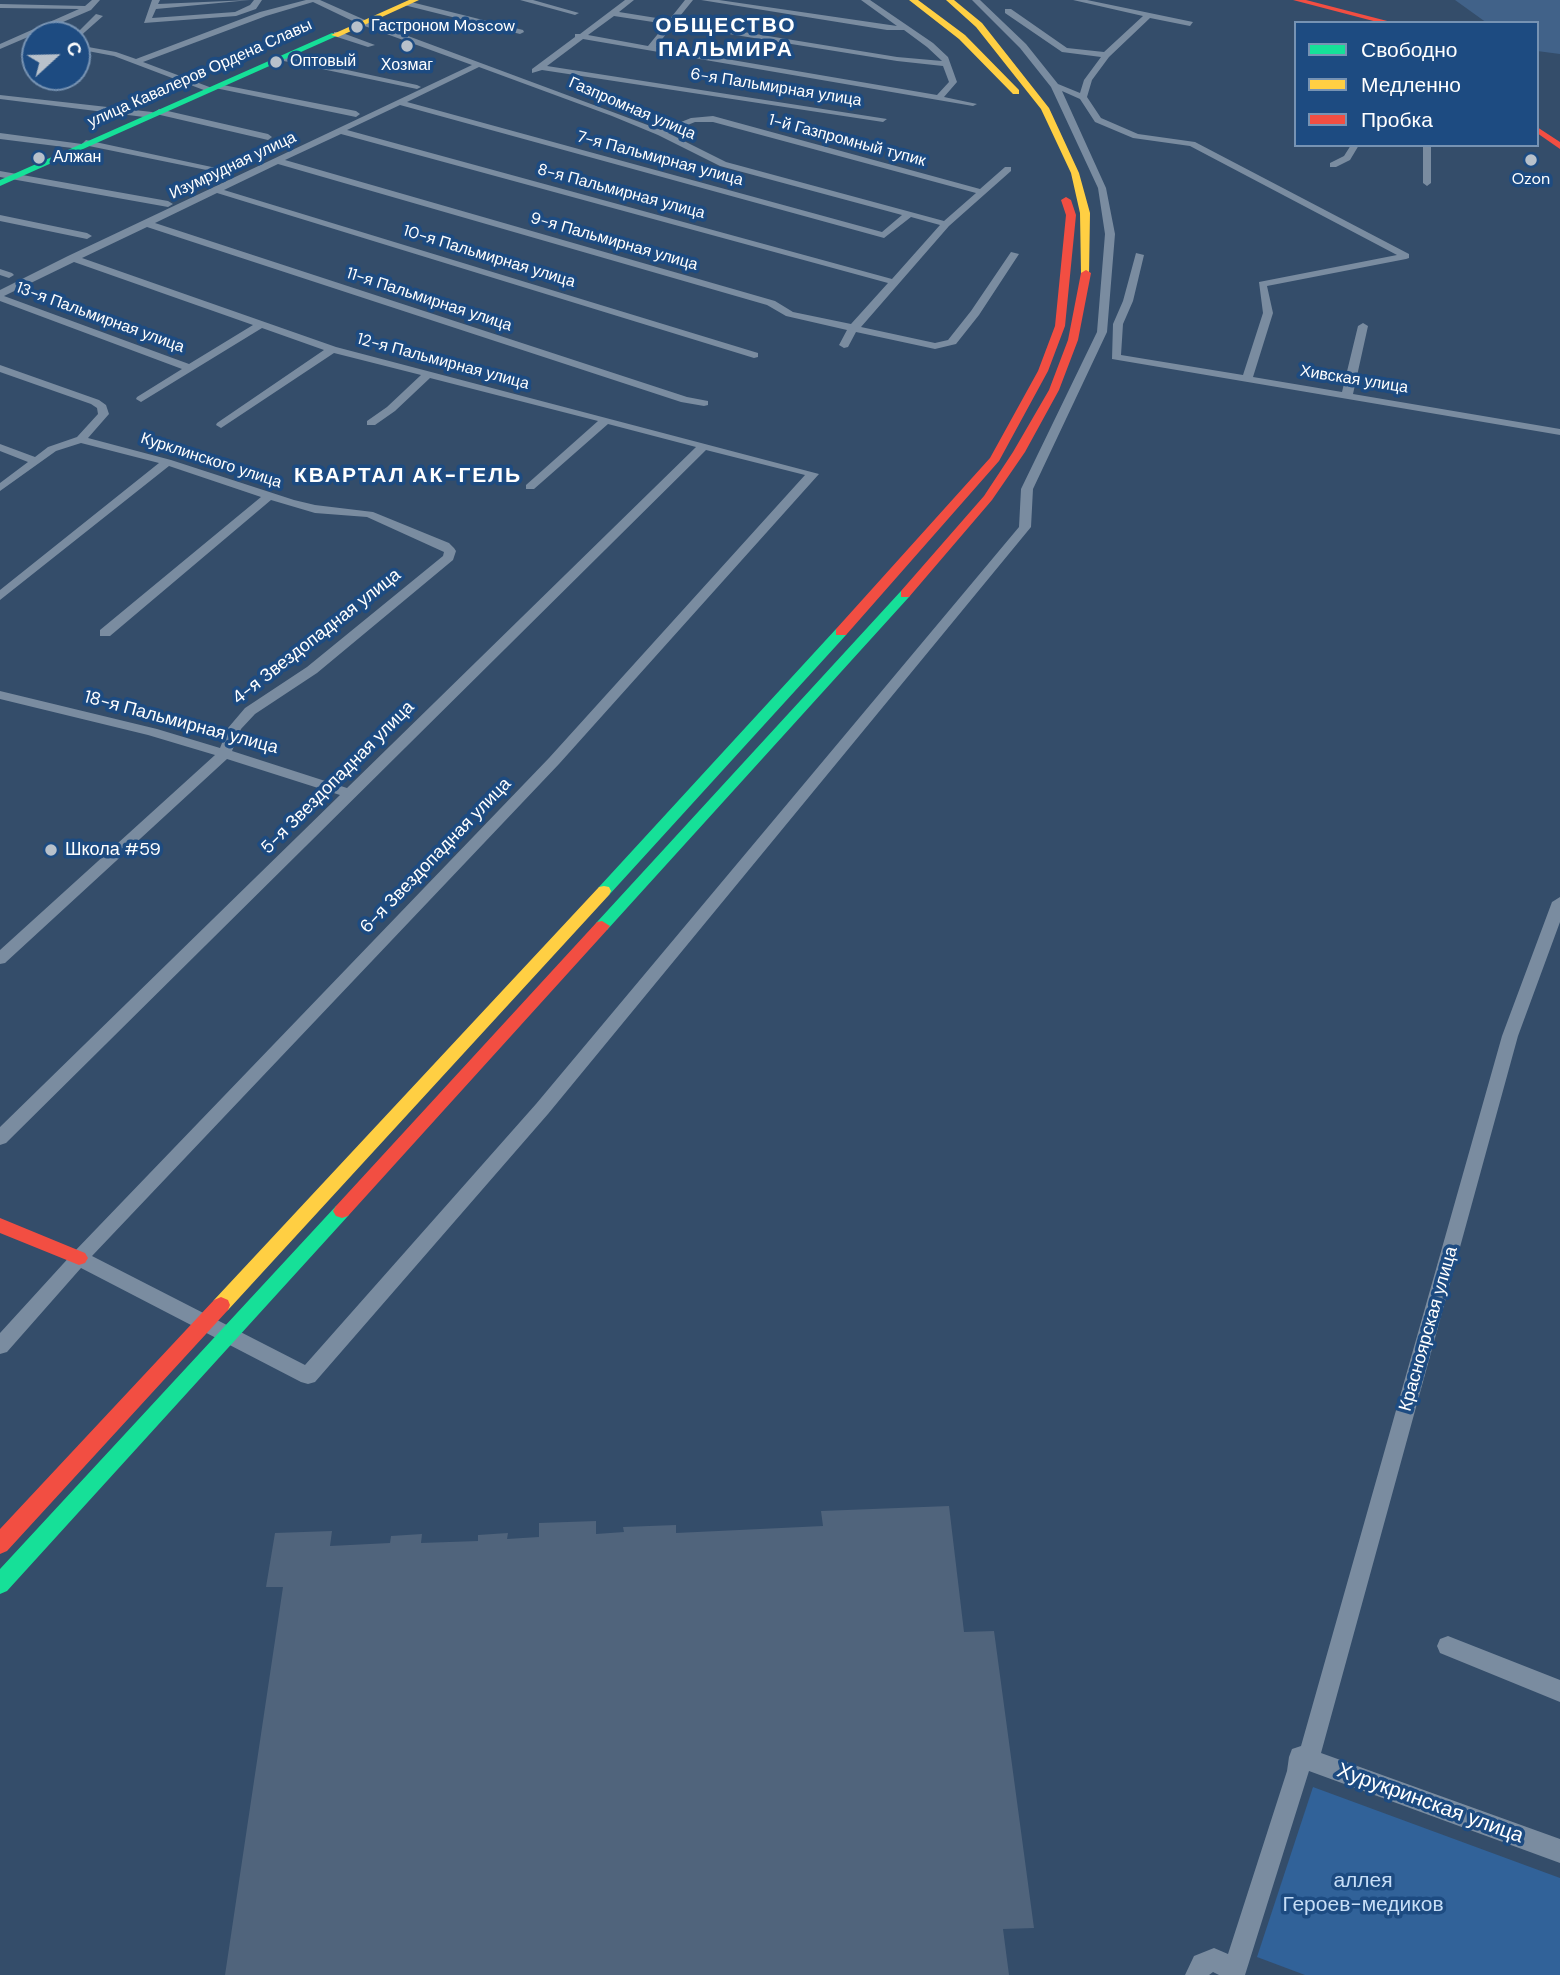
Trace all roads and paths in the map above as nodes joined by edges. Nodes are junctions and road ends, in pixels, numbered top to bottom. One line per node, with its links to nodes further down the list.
1 (96, 0): 19 (street)
2 (246, 0): 17 (street)
3 (258, 0): 17 (street)
4 (314, 0): 28 (street, Газпромная улица); 43 (street)
5 (524, 0): 21 (street)
6 (630, 0): 22 (street)
7 (689, 0): 29 (street)
8 (705, 0): 32 (street)
9 (865, 0): 32 (street)
10 (913, 0): 128 (main road)
11 (950, 0): 129 (main road)
12 (976, 0): 49 (street)
13 (1077, 0): 23 (street)
14 (1297, 0): 26 (main road)
15 (1319, 0): 27 (main road)
16 (411, 2): 28 (main road, улица Кавалеров Ордена Славы); 33 (street)
17 (155, 3)
18 (0, 6): 19 (street)
19 (88, 8): 25 (street)
20 (1008, 11): 41 (street)
21 (575, 13)
22 (612, 13): 29 (street); 35 (street)
23 (1150, 14): 31 (street); 41 (street)
24 (99, 16): 30 (street)
25 (58, 21)
26 (1383, 21)
27 (1402, 21)
28 (362, 22): 34 (main road, улица Кавалеров Ордена Славы); 45 (street, Газпромная улица)
29 (671, 23): 40 (street); 44 (street)
30 (91, 24)
31 (1190, 24)
32 (905, 28): 44 (street)
33 (520, 32)
34 (337, 34): 37 (street); 42 (main road, улица Кавалеров Ордена Славы)
35 (578, 36): 40 (street); 46 (street)
36 (21, 40): 38 (street)
37 (371, 45)
38 (0, 47)
39 (91, 49): 43 (street)
40 (650, 49): 55 (street)
41 (1106, 55): 53 (street)
42 (282, 58): 48 (street); 50 (main road, улица Кавалеров Ордена Славы)
43 (138, 61): 50 (street)
44 (948, 64): 51 (street)
45 (477, 65): 47 (street, Газпромная улица); 54 (street, Изумрудная улица)
46 (541, 67): 47 (street); 58 (street, 6-я Пальмирная улица)
47 (522, 80): 61 (street, Газпромная улица)
48 (417, 86)
49 (1055, 86): 53 (street); 126 (street)
50 (214, 88): 56 (main road, улица Кавалеров Ордена Славы); 57 (street)
51 (942, 94)
52 (0, 97): 56 (street)
53 (1083, 97): 99 (street)
54 (399, 102): 60 (street, Изумрудная улица); 80 (street, 7-я Пальмирная улица)
55 (973, 104)
56 (156, 114): 63 (street); 65 (main road, улица Кавалеров Ордена Славы)
57 (356, 114)
58 (883, 119)
59 (1539, 130): 66 (main road)
60 (340, 131): 70 (street, Изумрудная улица); 88 (street, 8-я Пальмирная улица)
61 (662, 133): 78 (street, 1-й Газпромный тупик); 80 (street, Газпромная улица)
62 (0, 136): 65 (street)
63 (268, 137)
64 (1539, 143): 69 (main road)
65 (83, 145): 73 (street); 74 (main road, улица Кавалеров Ордена Славы)
66 (1560, 146)
67 (1354, 147): 71 (street)
68 (1426, 147): 76 (street)
69 (1560, 156)
70 (278, 160): 77 (street, Изумрудная улица); 92 (street, 9-я Пальмирная улица)
71 (1333, 165)
72 (1008, 169): 78 (street)
73 (231, 172)
74 (8, 175): 75 (main road, улица Кавалеров Ордена Славы); 79 (street)
75 (0, 183)
76 (1427, 183)
77 (215, 190): 82 (street, Изумрудная улица); 95 (street, 10-я Пальмирная улица)
78 (982, 192): 83 (street)
79 (168, 204)
80 (908, 215): 83 (street, Газпромная улица)
81 (0, 218): 84 (street)
82 (145, 223): 87 (street, Изумрудная улица); 102 (street, 11-я Пальмирная улица)
83 (946, 224): 88 (street)
84 (87, 236)
85 (1014, 254): 92 (street, 9-я Пальмирная улица)
86 (1139, 255): 99 (street, Хивская улица)
87 (71, 258): 89 (street, Изумрудная улица); 90 (street, 12-я Пальмирная улица)
88 (894, 282): 92 (street)
89 (0, 296): 97 (street, 13-я Пальмирная улица)
90 (261, 324): 94 (street, 12-я Пальмирная улица); 97 (street)
91 (1363, 326): 100 (street)
92 (852, 330): 93 (street)
93 (844, 345)
94 (332, 349): 98 (street, 12-я Пальмирная улица); 105 (street)
95 (754, 355)
96 (0, 368): 107 (street)
97 (190, 368): 101 (street)
98 (426, 375): 103 (street, 12-я Пальмирная улица); 104 (street)
99 (1247, 378): 100 (street, Хивская улица)
100 (1347, 395): 106 (street, Хивская улица)
101 (141, 399)
102 (704, 403)
103 (605, 421): 108 (street, 12-я Пальмирная улица); 113 (street)
104 (371, 422)
105 (220, 425)
106 (1560, 432)
107 (81, 439): 110 (street); 111 (street, Курклинского улица)
108 (703, 446): 112 (street, 12-я Пальмирная улица); 121 (street, 5-я Звездопадная улица)
109 (0, 447): 110 (street)
110 (36, 461): 114 (street)
111 (167, 462): 115 (street, Курклинского улица); 117 (street)
112 (813, 474): 126 (street, 6-я Звездопадная улица)
113 (530, 487)
114 (0, 488)
115 (269, 496): 116 (street, Курклинского улица); 118 (street)
116 (450, 551): 120 (street, 4-я Звездопадная улица)
117 (0, 597)
118 (105, 633)
119 (0, 695): 120 (street, 18-я Пальмирная улица)
120 (224, 754): 121 (street, 18-я Пальмирная улица); 123 (street, 4-я Звездопадная улица)
121 (350, 794): 124 (street, 5-я Звездопадная улица)
122 (1560, 902): 132 (street, Красноярская улица)
123 (0, 959)
124 (0, 1138)
125 (0, 1225): 126 (main road)
126 (79, 1258): 127 (street, 6-я Звездопадная улица)
127 (0, 1346)
128 (0, 1544)
129 (0, 1584)
130 (1448, 1646): 131 (street)
131 (1560, 1691)
132 (1304, 1758): 133 (street, Хурукринская улица); 134 (street, Красноярская улица)
133 (1560, 1851)
134 (1242, 1972): 135 (street)
135 (1197, 1975)

